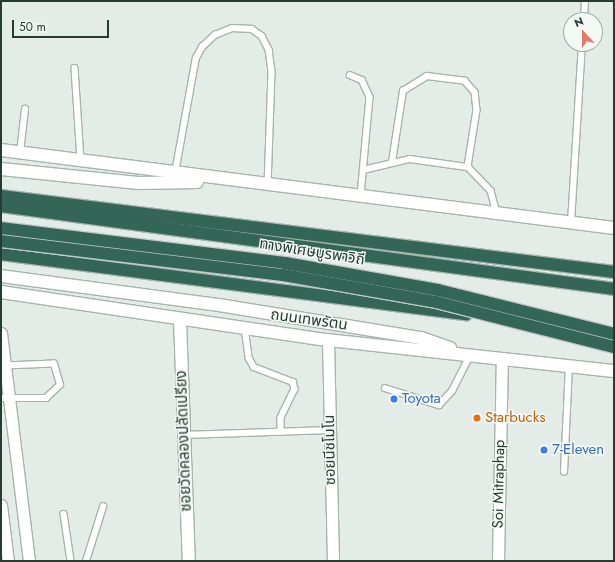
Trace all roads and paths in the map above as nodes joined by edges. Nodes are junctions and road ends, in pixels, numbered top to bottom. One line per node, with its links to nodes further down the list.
1 (585, 1): 2 (lane)
2 (584, 12)
3 (582, 52): 21 (lane)
4 (75, 68): 9 (lane)
5 (350, 75): 13 (lane)
6 (25, 109): 8 (lane)
7 (1, 150): 8 (main road)
8 (20, 153): 9 (main road)
9 (81, 161): 14 (main road)
10 (392, 162): 11 (lane); 11 (lane); 13 (lane)
11 (468, 167): 20 (lane)
12 (1, 169): 15 (main road)
13 (364, 170): 18 (lane)
14 (175, 173): 15 (main road); 16 (lane)
15 (236, 181): 16 (main road)
16 (268, 185): 18 (main road)
17 (1, 196): 26 (highway)
18 (361, 197): 20 (main road)
19 (1, 206): 28 (highway, ทางพิเศษบูรพาวิถี)
20 (497, 214): 21 (main road)
21 (571, 223): 23 (main road)
22 (1, 228): 33 (highway, ทางพิเศษบูรพาวิถี, bridge)
23 (614, 228)
24 (1, 241): 35 (highway, bridge)
25 (1, 254): 33 (highway, ถนนเทพรัตน)
26 (614, 272)
27 (1, 276): 36 (main road)
28 (614, 289)
29 (1, 292): 30 (main road, ถนนเทพรัตน)
30 (180, 320): 31 (main road, ถนนเทพรัตน); 45 (main road, ซอยวัดคลองปลัดเปรียง)
31 (244, 326): 34 (main road, ถนนเทพรัตน); 44 (lane)
32 (1, 333): 39 (street)
33 (614, 334)
34 (328, 340): 36 (main road, ถนนเทพรัตน); 43 (street, ซอยนีชโมโน)
35 (614, 347)
36 (471, 355): 37 (main road, ถนนเทพรัตน); 41 (lane)
37 (502, 358): 38 (main road, ถนนเทพรัตน); 56 (street, Soi Mitraphap)
38 (569, 365): 40 (main road, ถนนเทพรัตน); 46 (lane)
39 (5, 366): 42 (street); 42 (lane)
40 (614, 371)
41 (385, 388)
42 (5, 398): 51 (street)
43 (330, 430): 44 (lane); 55 (street, ซอยนีชโมโน)
44 (281, 432): 45 (lane)
45 (184, 435): 54 (main road, ซอยวัดคลองปลัดเปรียง)
46 (564, 472)
47 (1, 505): 50 (street)
48 (103, 507): 53 (lane)
49 (64, 514): 52 (lane)
50 (8, 561)
51 (28, 561)
52 (71, 561)
53 (86, 561)
54 (189, 561)
55 (333, 561)
56 (498, 561)

